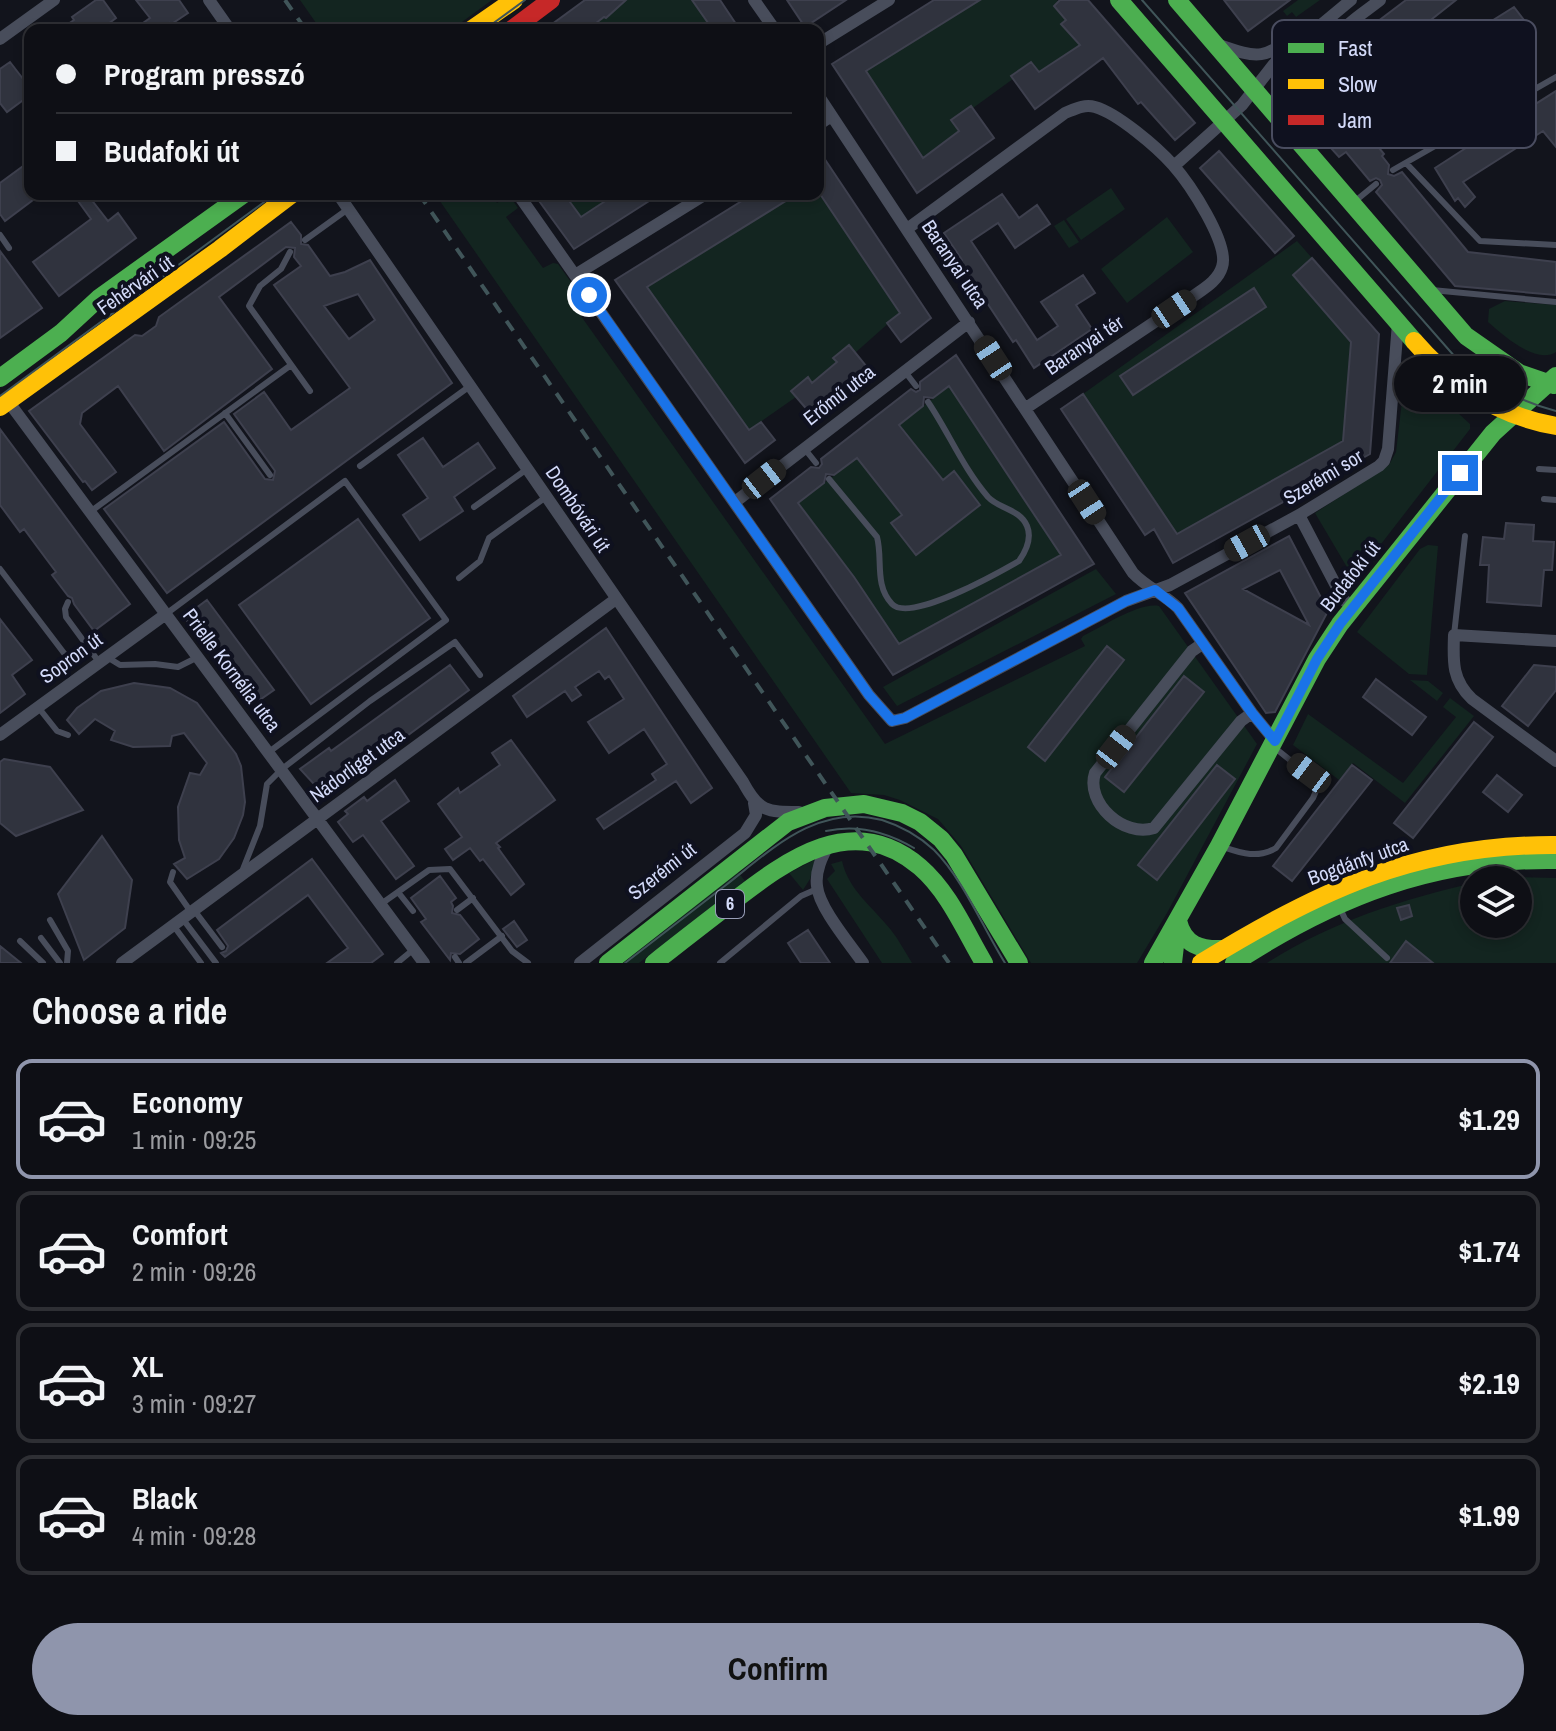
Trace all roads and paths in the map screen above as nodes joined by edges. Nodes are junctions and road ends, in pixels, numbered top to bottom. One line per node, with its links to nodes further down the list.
1 (54, 0): 19 (street)
2 (209, 0): 15 (street)
3 (514, 0): 16 (main road)
4 (551, 0): 17 (main road)
5 (754, 0): 18 (street)
6 (889, 0): 20 (street)
7 (1119, 0): 31 (main road)
8 (1177, 0): 21 (main road)
9 (1351, 0): 11 (street)
10 (1380, 0): 14 (street)
11 (1334, 12): 12 (street); 13 (street)
12 (1321, 20)
13 (1325, 20)
14 (1354, 20)
15 (226, 24)
16 (480, 24)
17 (519, 24)
18 (771, 24)
19 (0, 39)
20 (824, 40)
21 (1215, 44): 22 (street); 26 (main road)
22 (1272, 50)
23 (1272, 67): 26 (street)
24 (1556, 77): 25 (lane)
25 (1536, 88)
26 (1255, 90): 28 (main road); 31 (street)
27 (824, 105): 29 (street, Baranyai utca)
28 (1272, 110)
29 (831, 116): 30 (street); 47 (street, Baranyai utca)
30 (824, 121)
31 (1224, 122): 37 (street); 57 (main road)
32 (1304, 148): 45 (main road)
33 (1432, 148): 35 (lane)
34 (1411, 150): 35 (lane)
35 (1415, 158): 36 (lane)
36 (1406, 163): 38 (lane); 50 (lane)
37 (1174, 166): 47 (street, Baranyai tér); 67 (street, Baranyai tér)
38 (1393, 170)
39 (1376, 184): 45 (lane)
40 (236, 200): 60 (main road, Fehérvári út)
41 (285, 200): 66 (main road, Fehérvári út)
42 (342, 200): 46 (street, Dombóvári út)
43 (522, 200): 53 (street)
44 (696, 200): 53 (street)
45 (1351, 204): 54 (main road)
46 (348, 209): 49 (lane); 62 (street, Dombóvári út)
47 (907, 229): 56 (street, Baranyai utca)
48 (0, 235): 51 (lane)
49 (305, 240)
50 (1556, 245)
51 (9, 248)
52 (290, 252): 58 (lane)
53 (575, 275): 82 (street)
54 (1423, 288): 55 (lane); 61 (main road)
55 (1556, 302)
56 (969, 322): 59 (street, Erőmű utca); 67 (street, Baranyai utca)
57 (1398, 323): 69 (main road); 85 (street, Szerémi sor)
58 (291, 365): 64 (lane); 68 (lane)
59 (904, 370): 63 (lane); 71 (street, Erőmű utca)
60 (0, 378)
61 (1553, 381): 69 (main road, Budafoki út)
62 (470, 386): 73 (lane); 74 (street, Dombóvári út)
63 (916, 386)
64 (310, 391)
65 (928, 402): 78 (lane)
66 (4, 404): 84 (street, Prielle Kornélia utca)
67 (1026, 408): 89 (street, Baranyai utca)
68 (225, 413): 77 (lane); 84 (lane)
69 (1510, 416): 70 (main road); 92 (main road, Budafoki út)
70 (1556, 426)
71 (804, 448): 72 (lane); 82 (street, Erőmű utca)
72 (816, 463)
73 (360, 466)
74 (527, 469): 79 (street, Dombóvári út); 83 (lane)
75 (1539, 469): 76 (lane)
76 (1556, 470)
77 (270, 475)
78 (829, 479)
79 (546, 497): 88 (lane); 90 (street, Dombóvári út)
80 (1544, 499): 81 (lane)
81 (1556, 500)
82 (735, 502): 89 (street, Szerémi sor)
83 (474, 507)
84 (90, 512): 93 (street, Prielle Kornélia utca)
85 (1299, 515): 89 (street, Szerémi sor); 92 (street)
86 (1465, 536): 94 (lane)
87 (0, 569): 99 (lane)
88 (459, 578)
89 (1155, 590): 96 (street, Baranyai utca)
90 (616, 599): 109 (street, Dombóvári út); 111 (street, Nádorliget utca)
91 (68, 602): 98 (lane)
92 (1352, 607): 105 (main road, Budafoki út)
93 (166, 614): 97 (street, Prielle Kornélia utca); 98 (street, Sopron út); 106 (lane)
94 (1454, 635): 95 (street); 107 (street)
95 (1556, 641)
96 (1202, 644): 102 (street, Baranyai utca); 102 (street)
97 (198, 657): 98 (lane); 106 (street, Prielle Kornélia utca)
98 (103, 659): 101 (street, Sopron út)
99 (70, 661)
100 (480, 675): 108 (lane)
101 (38, 707): 103 (street, Sopron út); 104 (lane)
102 (1252, 713): 105 (street, Baranyai utca)
103 (0, 735)
104 (68, 735)
105 (1274, 744): 113 (main road, Budafoki út); 113 (lane)
106 (269, 752): 108 (street, Prielle Kornélia utca)
107 (1556, 761)
108 (282, 769): 111 (street, Prielle Kornélia utca); 116 (lane)
109 (754, 803): 110 (street); 130 (street, Szerémi út)
110 (807, 812): 130 (main road, Szerémi út / 6); 152 (main road, Szerémi út)
111 (318, 818): 116 (street, Nádorliget utca); 120 (street, Prielle Kornélia utca)
112 (829, 844): 117 (street); 148 (main road, 6); 151 (main road)
113 (1219, 846): 126 (main road, Budafoki út)
114 (1551, 848): 121 (main road, Bogdánfy utca); 128 (main road, Bogdánfy utca)
115 (173, 872): 124 (lane)
116 (240, 876): 124 (street, Nádorliget utca)
117 (817, 889): 149 (lane); 150 (street)
118 (398, 892): 119 (lane); 120 (lane); 123 (lane)
119 (473, 898): 122 (lane); 127 (lane)
120 (381, 904): 133 (street, Prielle Kornélia utca)
121 (1339, 906): 128 (main road, Bogdánfy utca); 135 (lane)
122 (457, 910)
123 (413, 911)
124 (185, 916): 132 (lane); 139 (street, Nádorliget utca); 140 (lane); 141 (lane)
125 (50, 920): 138 (lane)
126 (1178, 921): 134 (main road); 153 (main road, Budafoki út); 154 (main road, Budafoki út)
127 (502, 936): 144 (lane); 145 (lane)
128 (1261, 936): 134 (main road, Bogdánfy utca)
129 (41, 938): 137 (lane)
130 (623, 940): 146 (street, Szerémi út); 147 (main road, Szerémi út / 6)
131 (20, 941): 136 (lane)
132 (222, 947)
133 (414, 949): 142 (lane); 143 (street, Prielle Kornélia utca)
134 (1234, 958): 155 (main road, Bogdánfy utca)
135 (1387, 958)
136 (43, 963)
137 (60, 963)
138 (67, 963)
139 (122, 963)
140 (201, 963)
141 (216, 963)
142 (397, 963)
143 (424, 963)
144 (466, 963)
145 (528, 963)
146 (580, 963)
147 (608, 963)
148 (654, 963)
149 (720, 963)
150 (863, 963)
151 (984, 963)
152 (1019, 963)
153 (1153, 963)
154 (1173, 963)
155 (1201, 963)

